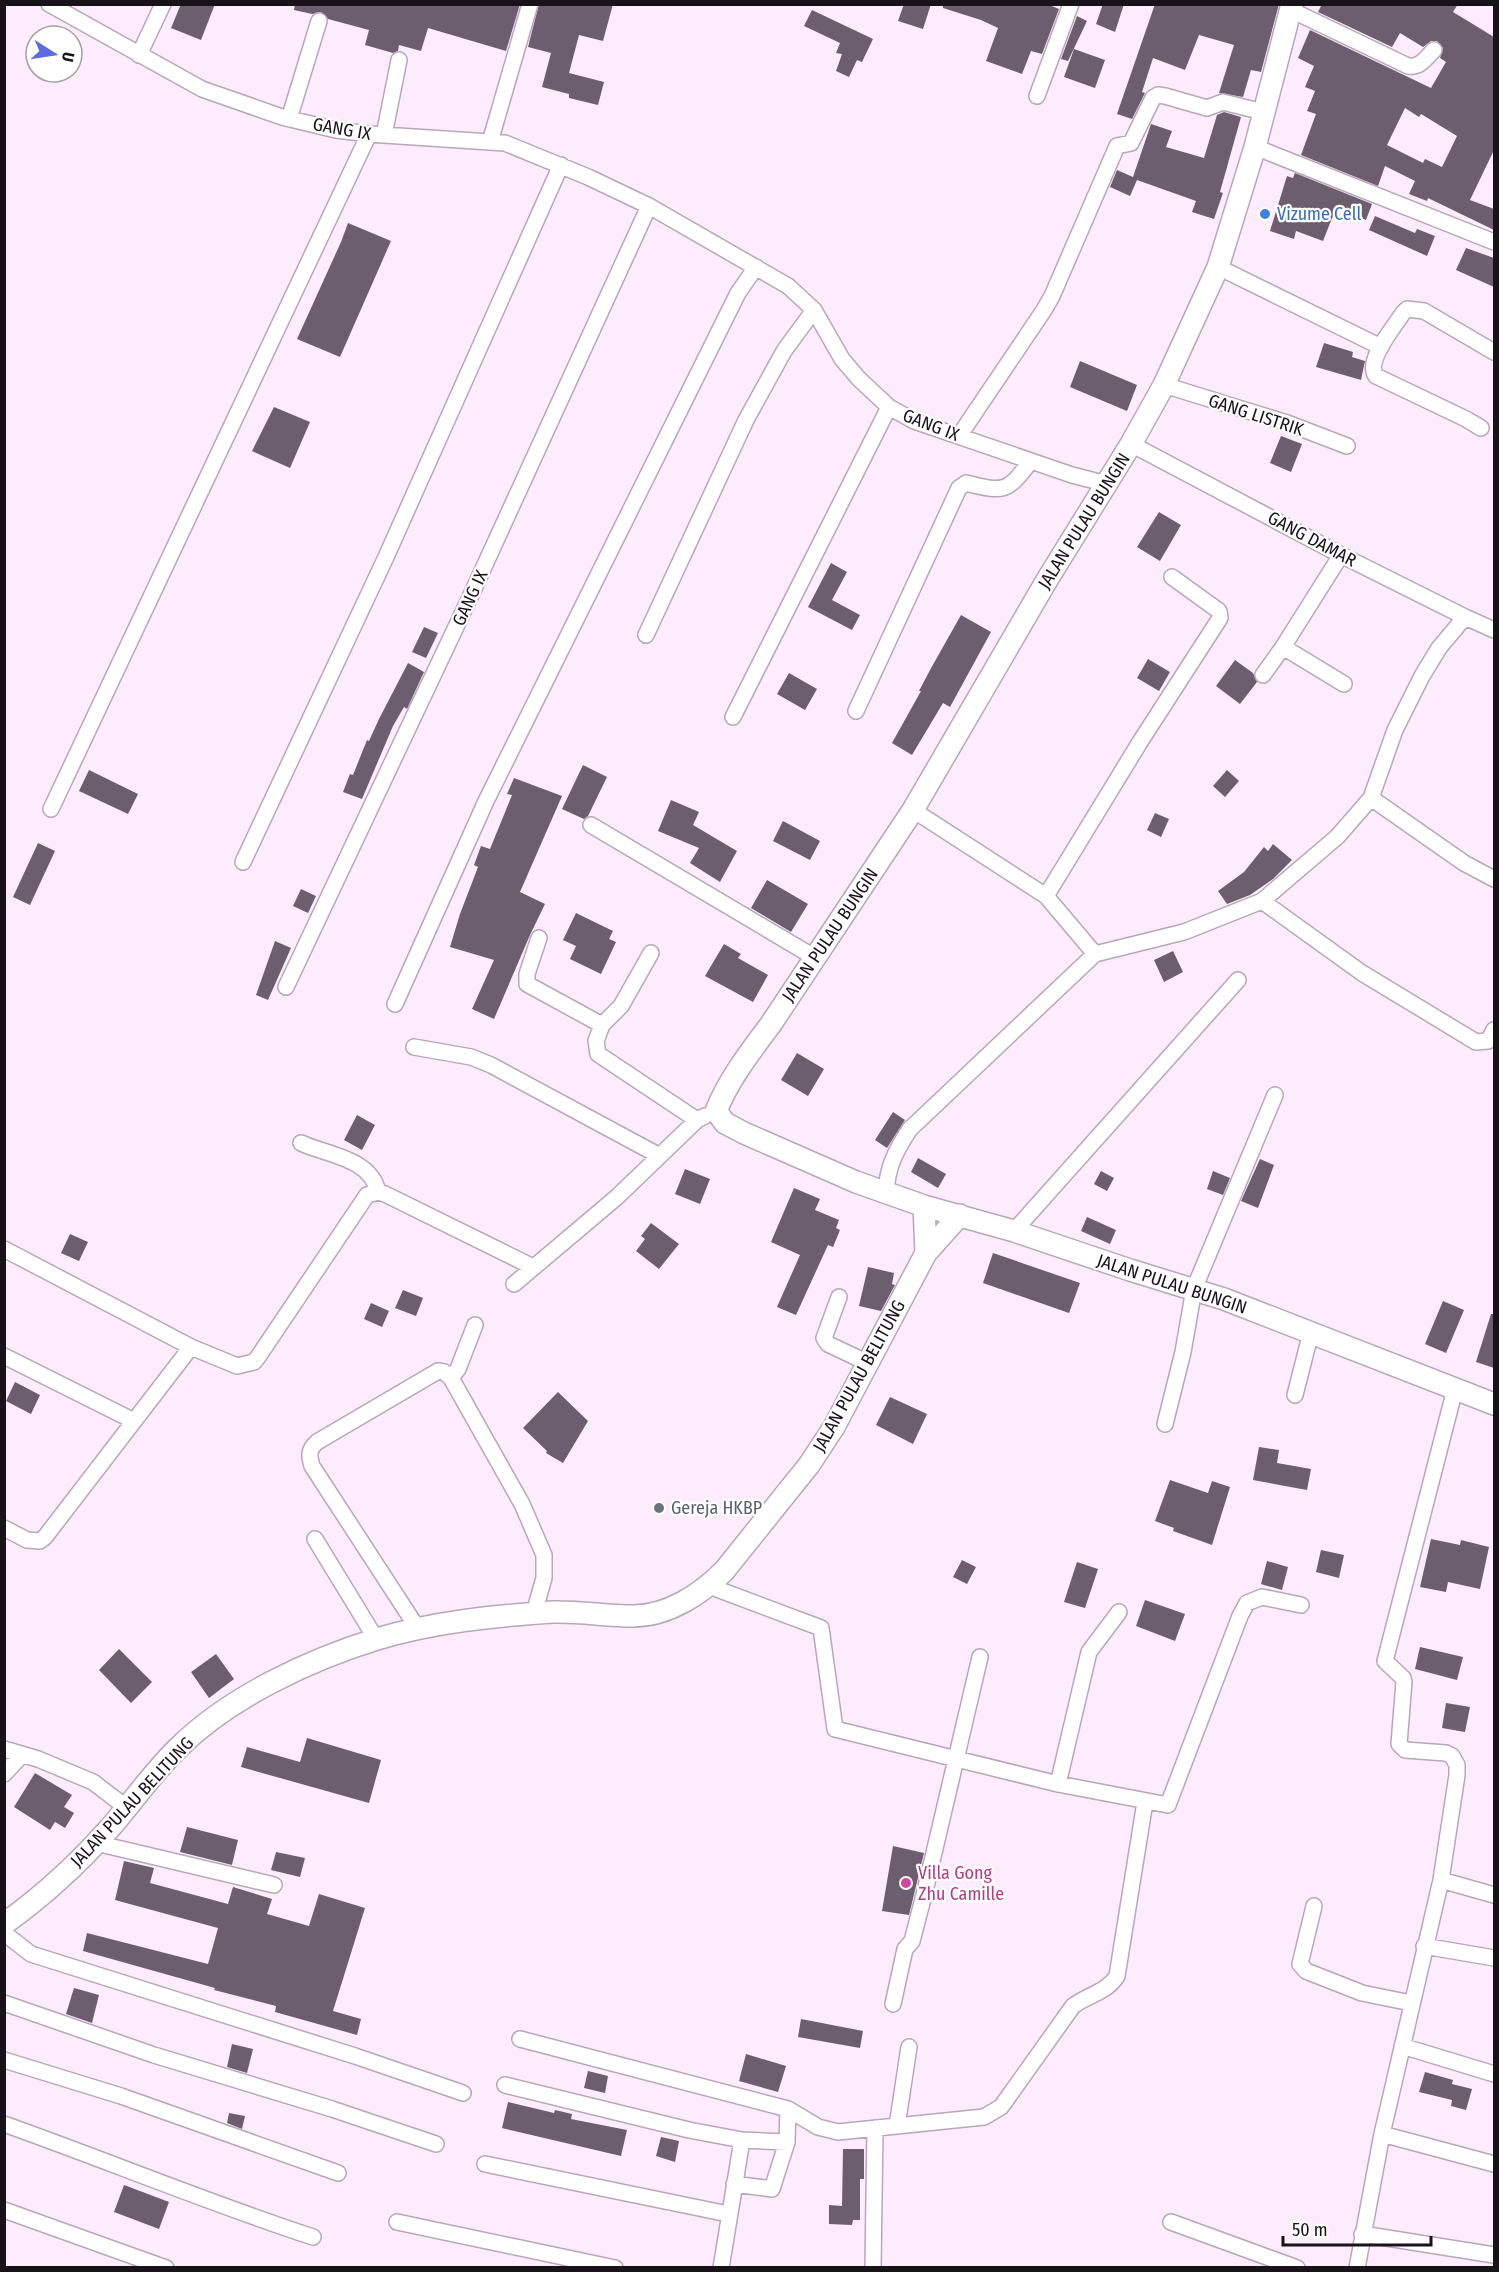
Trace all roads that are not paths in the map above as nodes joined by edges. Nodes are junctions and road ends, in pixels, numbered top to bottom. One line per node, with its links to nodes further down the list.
1 (163, 4): 8 (street)
2 (530, 4): 14 (street)
3 (1071, 4): 10 (street)
4 (52, 5): 8 (street, GANG IX)
5 (1292, 7): 7 (street); 11 (street, JALAN PULAU BUNGIN)
6 (319, 21): 12 (street)
7 (1434, 50)
8 (139, 55): 12 (street, GANG IX)
9 (399, 60): 13 (street)
10 (1036, 96)
11 (1263, 112): 15 (street, JALAN PULAU BUNGIN); 27 (street)
12 (289, 118): 13 (street, GANG IX)
13 (376, 135): 14 (street, GANG IX); 43 (street)
14 (490, 142): 16 (street, GANG IX)
15 (1255, 147): 18 (street); 20 (street, JALAN PULAU BUNGIN)
16 (561, 165): 17 (street, GANG IX); 46 (street)
17 (649, 206): 19 (street, GANG IX); 55 (street, GANG IX)
18 (1494, 242)
19 (756, 267): 21 (street, GANG IX); 56 (street)
20 (1218, 267): 22 (street); 24 (street, JALAN PULAU BUNGIN)
21 (814, 310): 25 (street, GANG IX); 36 (street)
22 (1381, 347): 23 (street); 26 (street)
23 (1493, 348)
24 (1164, 385): 28 (street, JALAN PULAU BUNGIN); 29 (street, GANG LISTRIK)
25 (889, 407): 27 (street, GANG IX); 41 (street)
26 (1481, 428)
27 (959, 436): 30 (street, GANG IX)
28 (1131, 444): 31 (street, JALAN PULAU BUNGIN); 32 (street, GANG DAMAR)
29 (1347, 447)
30 (1031, 461): 31 (street, GANG IX); 40 (street)
31 (1107, 484): 44 (street, JALAN PULAU BUNGIN)
32 (1341, 555): 34 (street, GANG DAMAR); 37 (street)
33 (1172, 577): 48 (street)
34 (1465, 617): 35 (street, GANG DAMAR); 42 (street)
35 (1494, 630)
36 (646, 634)
37 (1283, 647): 38 (street); 39 (street)
38 (1263, 675)
39 (1344, 684)
40 (856, 711)
41 (733, 717)
42 (1371, 798): 47 (street); 49 (street)
43 (51, 809)
44 (913, 810): 48 (street); 53 (street, JALAN PULAU BUNGIN)
45 (591, 825): 53 (street)
46 (243, 862)
47 (1494, 879)
48 (1046, 896): 52 (street)
49 (1262, 901): 52 (street); 58 (street)
50 (539, 939): 57 (street)
51 (651, 953): 57 (street)
52 (1095, 954): 65 (street)
53 (814, 957): 61 (street, JALAN PULAU BUNGIN)
54 (1238, 980): 68 (street)
55 (286, 987)
56 (395, 1004)
57 (602, 1025): 61 (street)
58 (1494, 1030)
59 (414, 1047): 63 (street)
60 (1275, 1095): 73 (street)
61 (706, 1116): 63 (street); 65 (street, JALAN PULAU BUNGIN)
62 (301, 1143): 64 (street)
63 (658, 1155): 71 (street)
64 (378, 1192): 71 (street); 77 (street)
65 (882, 1192): 66 (street, JALAN PULAU BUNGIN)
66 (924, 1206): 67 (street, JALAN PULAU BUNGIN); 70 (street)
67 (960, 1215): 68 (street, JALAN PULAU BUNGIN); 70 (street, JALAN PULAU BELITUNG)
68 (1014, 1231): 73 (street, JALAN PULAU BUNGIN)
69 (4, 1249): 77 (street)
70 (926, 1253): 79 (street, JALAN PULAU BELITUNG)
71 (533, 1267): 72 (street)
72 (514, 1284)
73 (1194, 1289): 76 (street, JALAN PULAU BUNGIN); 85 (street)
74 (839, 1297): 79 (street)
75 (475, 1325): 80 (street)
76 (1311, 1332): 81 (street, JALAN PULAU BUNGIN); 82 (street)
77 (191, 1347): 84 (street)
78 (4, 1356): 84 (street)
79 (860, 1359): 88 (street, JALAN PULAU BELITUNG)
80 (451, 1378): 91 (street); 92 (street)
81 (1455, 1389): 83 (street, JALAN PULAU BUNGIN); 103 (street)
82 (1295, 1395)
83 (1494, 1404)
84 (134, 1421): 86 (street)
85 (1165, 1424)
86 (4, 1528)
87 (315, 1539): 93 (street)
88 (709, 1586): 91 (street, JALAN PULAU BELITUNG); 97 (street)
89 (1301, 1605): 101 (street)
90 (1119, 1612): 99 (street)
91 (534, 1613): 92 (street, JALAN PULAU BELITUNG)
92 (418, 1629): 93 (street, JALAN PULAU BELITUNG)
93 (376, 1639): 100 (street, JALAN PULAU BELITUNG)
94 (980, 1657): 97 (street)
95 (4, 1749): 96 (street)
96 (22, 1755): 98 (street); 100 (street)
97 (958, 1759): 99 (street); 113 (street)
98 (4, 1774)
99 (1058, 1784): 101 (street)
100 (120, 1802): 102 (street, JALAN PULAU BELITUNG)
101 (1145, 1802): 123 (street)
102 (96, 1843): 104 (street); 107 (street, JALAN PULAU BELITUNG)
103 (1441, 1880): 105 (street); 109 (street)
104 (274, 1885)
105 (1494, 1895)
106 (1314, 1906): 112 (street)
107 (4, 1924)
108 (4, 1933): 120 (street)
109 (1424, 1946): 110 (street); 112 (street)
110 (1494, 1958)
111 (4, 2003): 128 (street)
112 (1411, 2003): 115 (street)
113 (892, 2004)
114 (520, 2039): 121 (street)
115 (1402, 2046): 118 (street); 125 (street)
116 (909, 2047): 123 (street)
117 (4, 2060): 131 (street)
118 (1494, 2074)
119 (505, 2085): 126 (street)
120 (464, 2093)
121 (788, 2109): 124 (street); 127 (street)
122 (4, 2124): 138 (street)
123 (897, 2126): 124 (street)
124 (875, 2128): 143 (street)
125 (1382, 2134): 130 (street); 137 (street)
126 (742, 2140): 127 (street); 132 (street)
127 (787, 2142): 132 (street)
128 (436, 2144)
129 (486, 2164): 134 (street)
130 (1494, 2164)
131 (338, 2173)
132 (734, 2184): 134 (street)
133 (4, 2210): 140 (street)
134 (728, 2214): 142 (street)
135 (397, 2222): 141 (street)
136 (1172, 2222): 144 (street)
137 (1362, 2234): 139 (street); 145 (street)
138 (313, 2238)
139 (1494, 2255)
140 (166, 2268)
141 (615, 2268)
142 (721, 2268)
143 (873, 2268)
144 (1297, 2268)
145 (1357, 2268)

